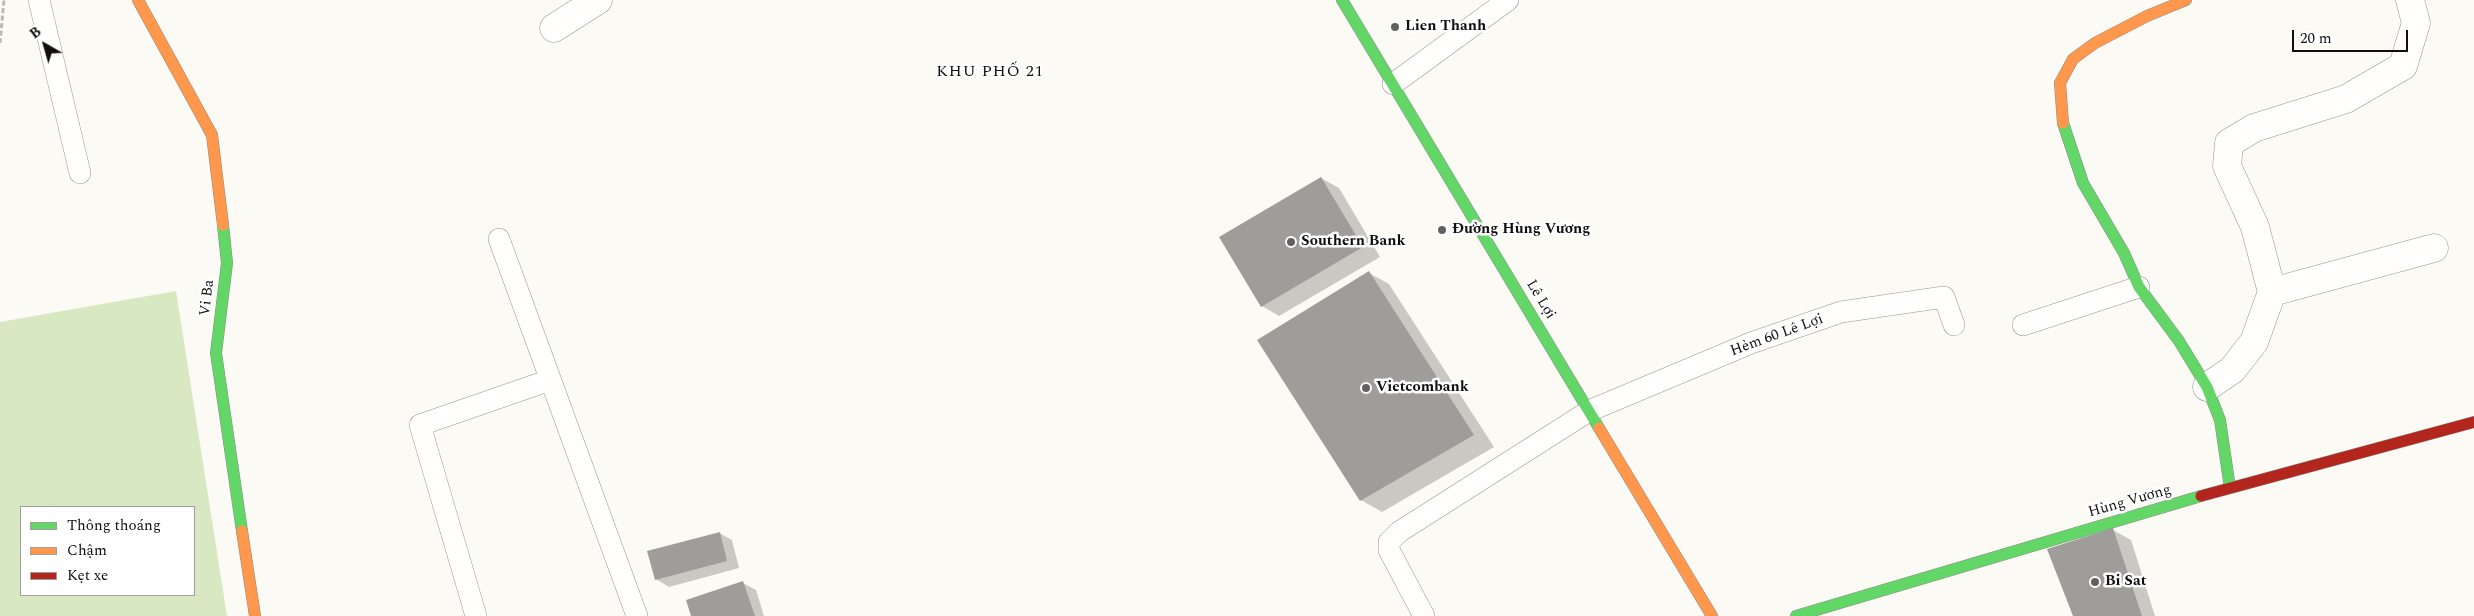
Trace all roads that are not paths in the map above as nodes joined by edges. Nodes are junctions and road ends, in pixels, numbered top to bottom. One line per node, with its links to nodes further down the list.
1 (39, 0): 10 (lane)
2 (138, 0): 23 (street, Vi Ba)
3 (598, 0): 8 (street)
4 (1342, 0): 9 (street, Lê Lợi)
5 (1508, 0): 9 (lane)
6 (2186, 0): 13 (street)
7 (2410, 0): 14 (street)
8 (554, 28)
9 (1394, 84): 19 (street, Lê Lợi)
10 (80, 173)
11 (499, 239): 17 (lane)
12 (2434, 248): 14 (street)
13 (2139, 286): 16 (lane); 18 (street)
14 (2272, 292): 18 (street)
15 (1954, 325): 19 (lane, Hẻm 60 Lê Lợi)
16 (2024, 325)
17 (550, 380): 24 (lane); 25 (lane)
18 (2207, 387): 21 (street)
19 (1589, 411): 22 (street, Lê Lợi); 26 (lane)
20 (2474, 422): 21 (street, Hùng Vương)
21 (2230, 488): 27 (street, Hùng Vương)
22 (1709, 615)
23 (255, 616)
24 (476, 616)
25 (637, 616)
26 (1424, 616)
27 (1796, 616)

